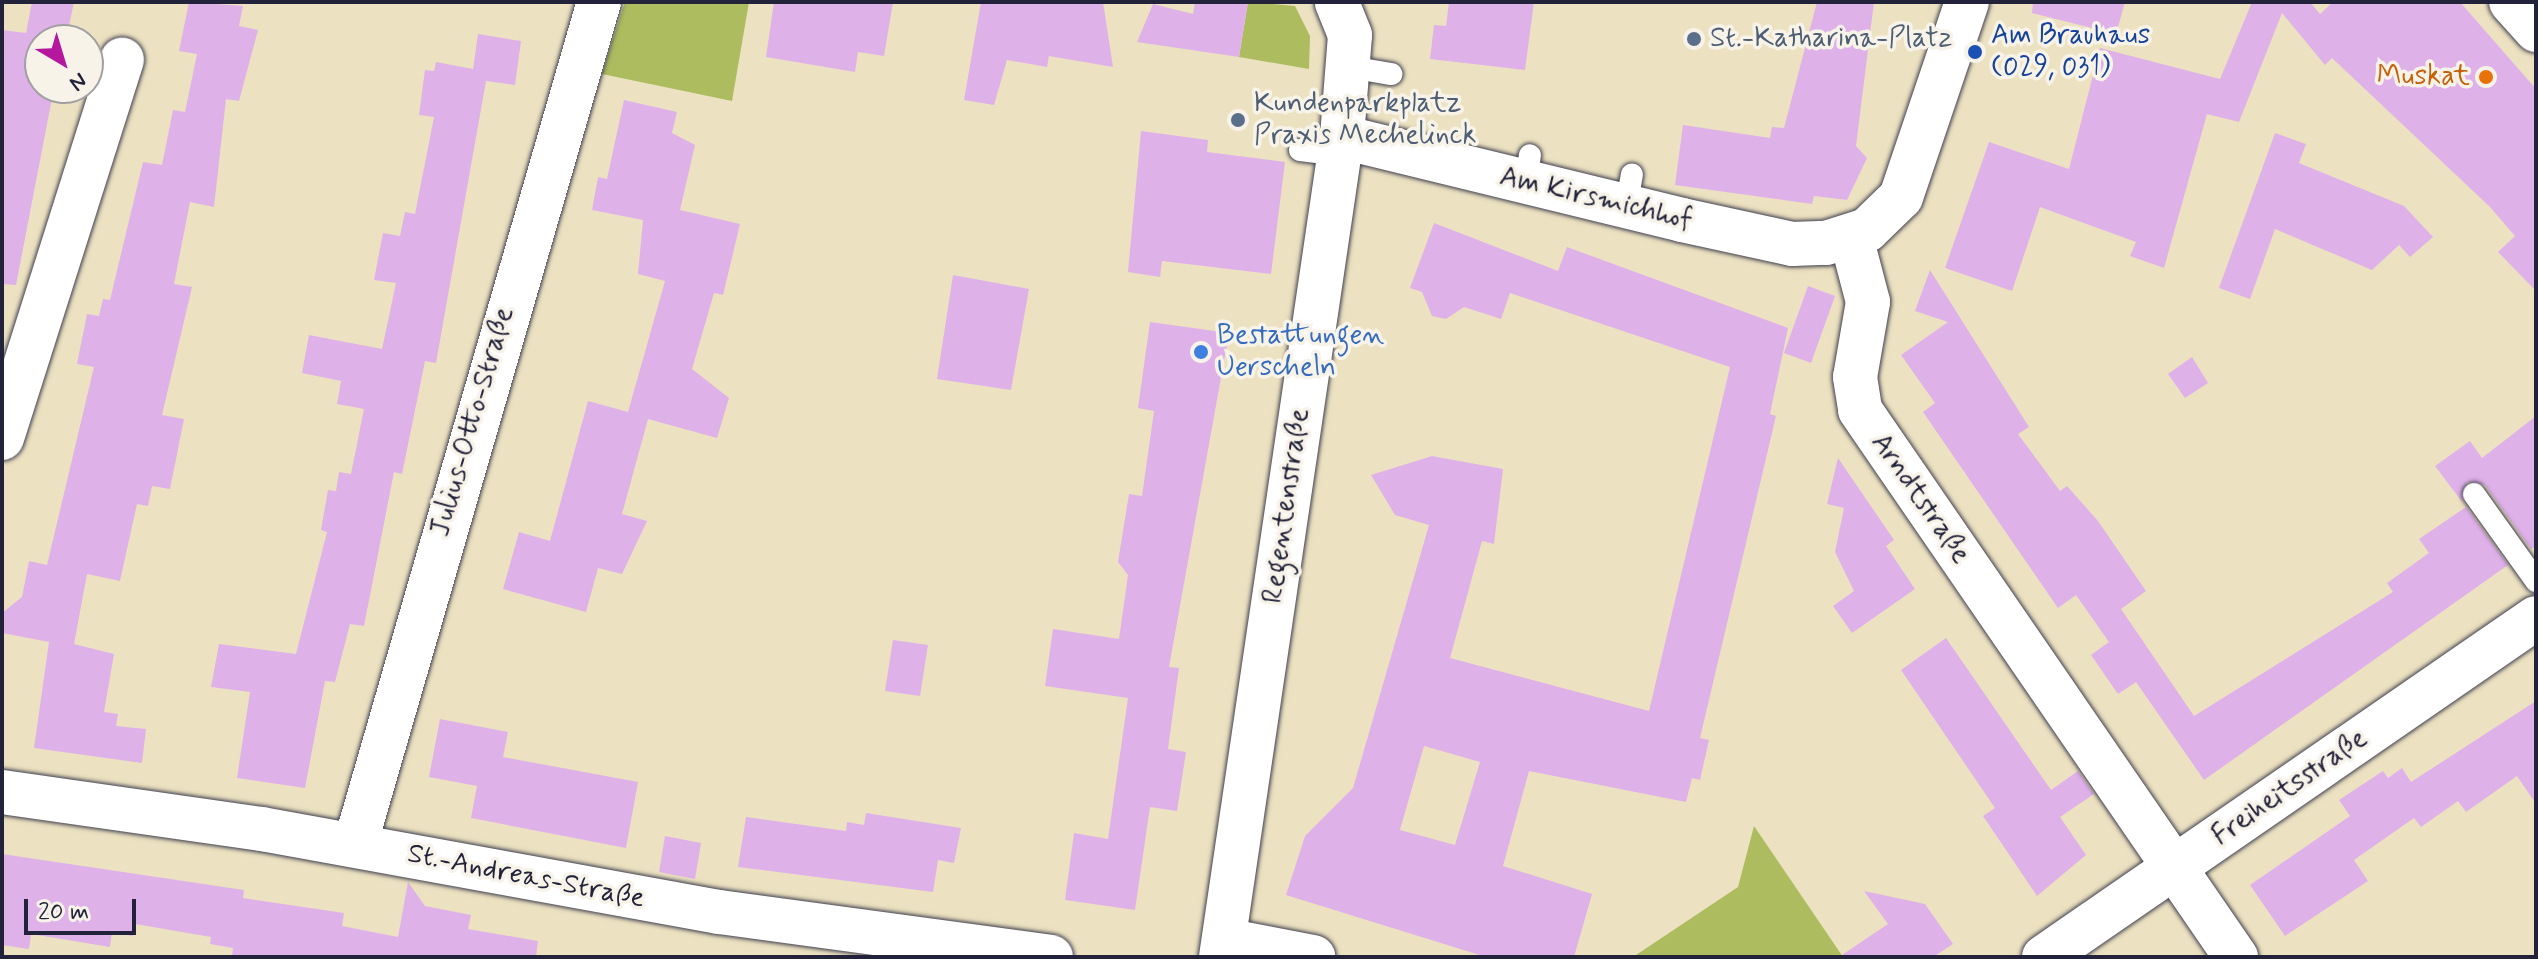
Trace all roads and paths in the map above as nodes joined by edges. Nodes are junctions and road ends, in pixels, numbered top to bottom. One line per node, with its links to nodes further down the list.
1 (599, 2): 14 (street, Julius-Otto-Straße)
2 (1967, 2): 8 (street)
3 (2511, 2): 5 (street)
4 (1341, 4): 7 (street, Regentenstraße)
5 (2536, 30)
6 (122, 60): 9 (street)
7 (1327, 147): 8 (street, Am Kirsmichhof); 16 (street, Regentenstraße)
8 (1851, 237): 15 (street, Arndtstraße)
9 (2, 438)
10 (2474, 494): 11 (lane)
11 (2536, 581)
12 (2536, 618): 15 (street, Freiheitsstraße)
13 (2, 792): 14 (street, St.-Andreas-Straße)
14 (355, 845): 17 (street, St.-Andreas-Straße)
15 (2175, 868): 19 (street, Freiheitsstraße); 20 (street, Arndtstraße)
16 (1223, 948): 18 (street)
17 (1051, 957)
18 (1313, 957)
19 (2044, 957)
20 (2236, 957)

